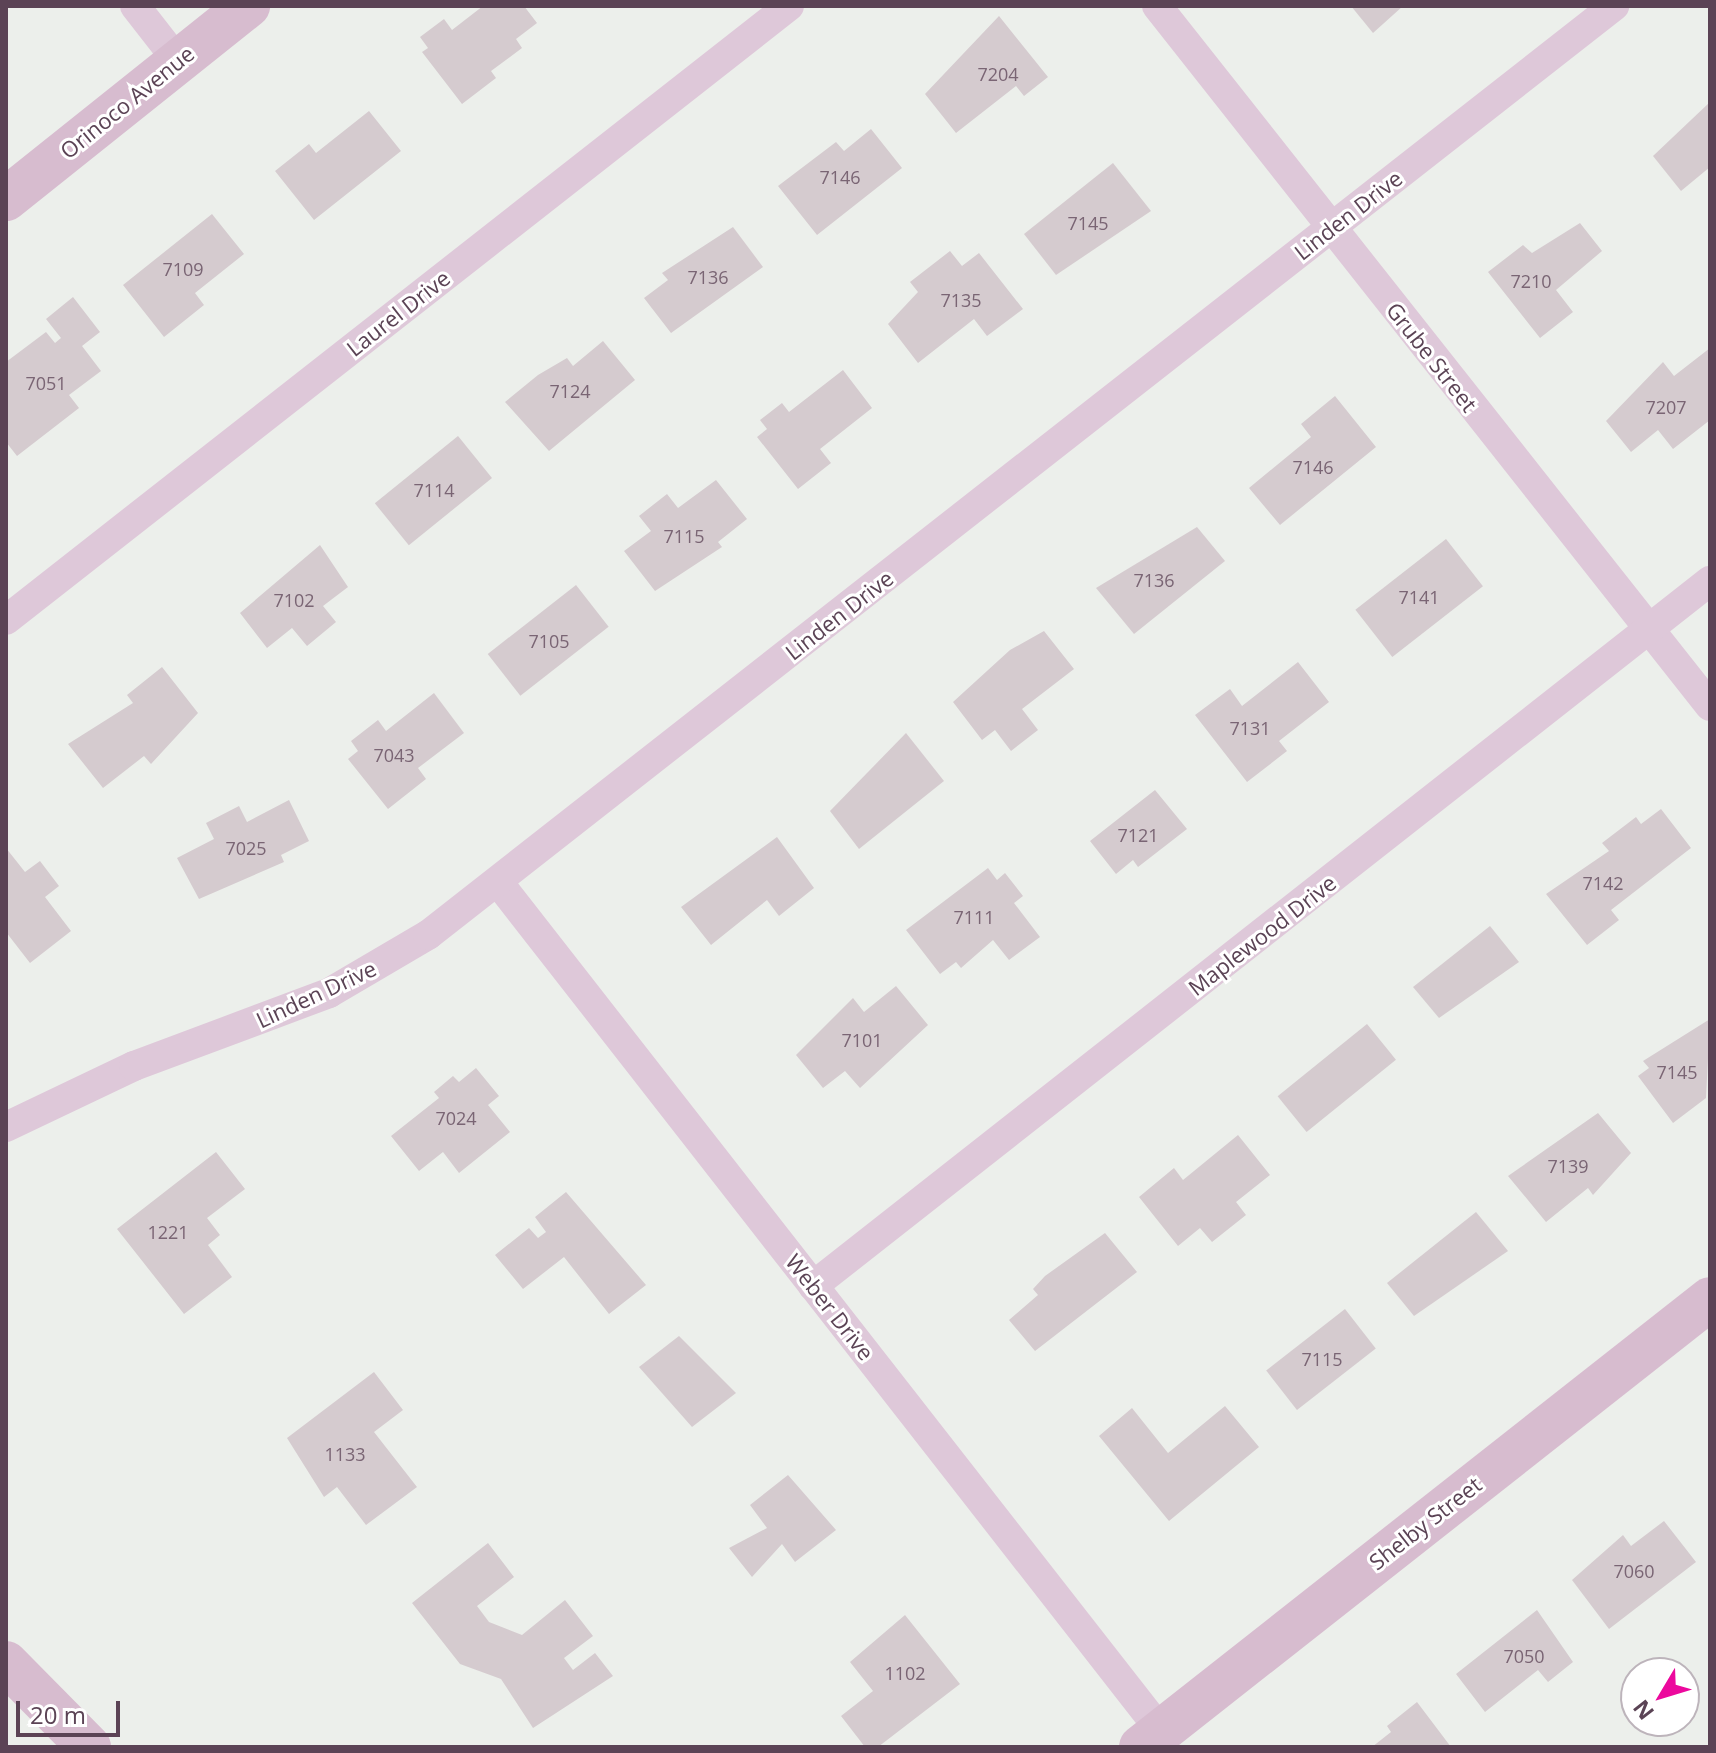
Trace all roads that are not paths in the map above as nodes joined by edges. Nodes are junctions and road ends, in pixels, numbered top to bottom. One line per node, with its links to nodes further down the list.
1 (135, 6): 6 (street)
2 (248, 6): 6 (street, Orinoco Avenue)
3 (789, 6): 10 (street, Laurel Drive)
4 (1157, 6): 8 (street, Grube Street)
5 (1614, 6): 8 (street, Linden Drive)
6 (178, 61): 7 (street, Orinoco Avenue)
7 (6, 199)
8 (1331, 228): 11 (street, Grube Street); 13 (street, Linden Drive)
9 (1710, 581): 11 (street, Maplewood Drive)
10 (6, 620)
11 (1648, 630): 12 (street, Grube Street); 15 (street, Maplewood Drive)
12 (1710, 706)
13 (498, 882): 14 (street, Linden Drive); 15 (street, Weber Drive)
14 (6, 1127)
15 (813, 1286): 18 (street, Weber Drive)
16 (1710, 1299): 18 (street, Shelby Street)
17 (6, 1663): 19 (street)
18 (1151, 1739)
19 (89, 1747)

